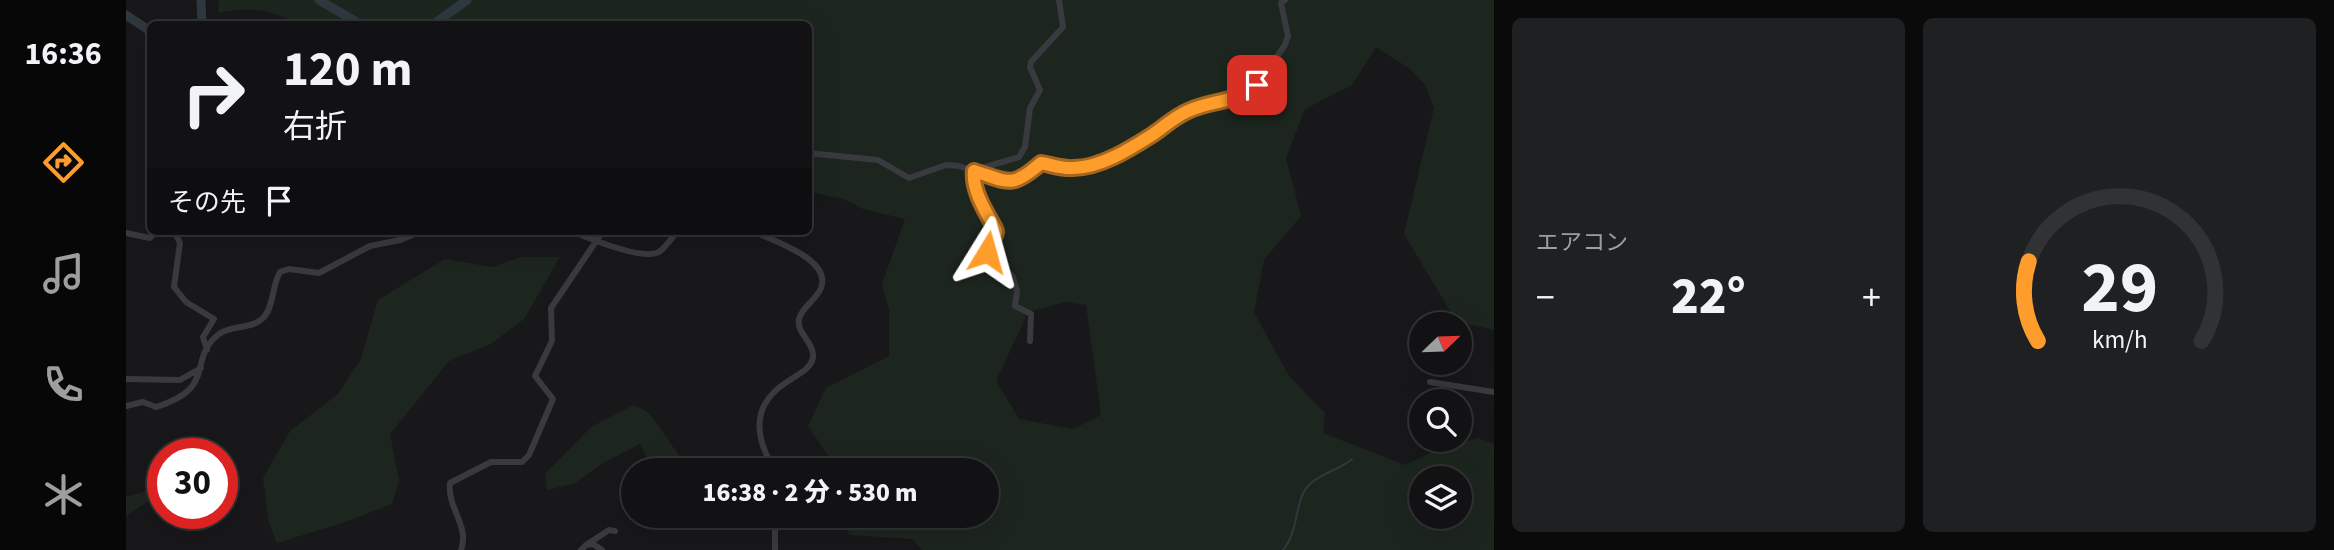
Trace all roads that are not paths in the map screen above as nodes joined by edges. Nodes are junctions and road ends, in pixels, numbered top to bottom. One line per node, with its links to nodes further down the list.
1 (1059, 0): 4 (street)
2 (1285, 0): 4 (street)
3 (812, 153): 4 (street)
4 (974, 171): 16 (street)
5 (126, 233): 6 (street)
6 (153, 235)
7 (176, 235): 17 (street)
8 (403, 235): 14 (street)
9 (412, 235): 14 (street)
10 (580, 235): 15 (street)
11 (600, 235): 15 (street)
12 (674, 235): 15 (street)
13 (761, 235): 23 (street)
14 (400, 240): 17 (street)
15 (595, 242): 27 (street)
16 (1030, 341)
17 (207, 350): 18 (street)
18 (202, 367): 19 (street); 22 (street)
19 (126, 379)
20 (1430, 382): 21 (street)
21 (1494, 392)
22 (126, 406)
23 (768, 458)
24 (775, 528): 29 (street)
25 (615, 531): 26 (street)
26 (583, 548): 28 (street)
27 (461, 550)
28 (602, 550)
29 (775, 550)

